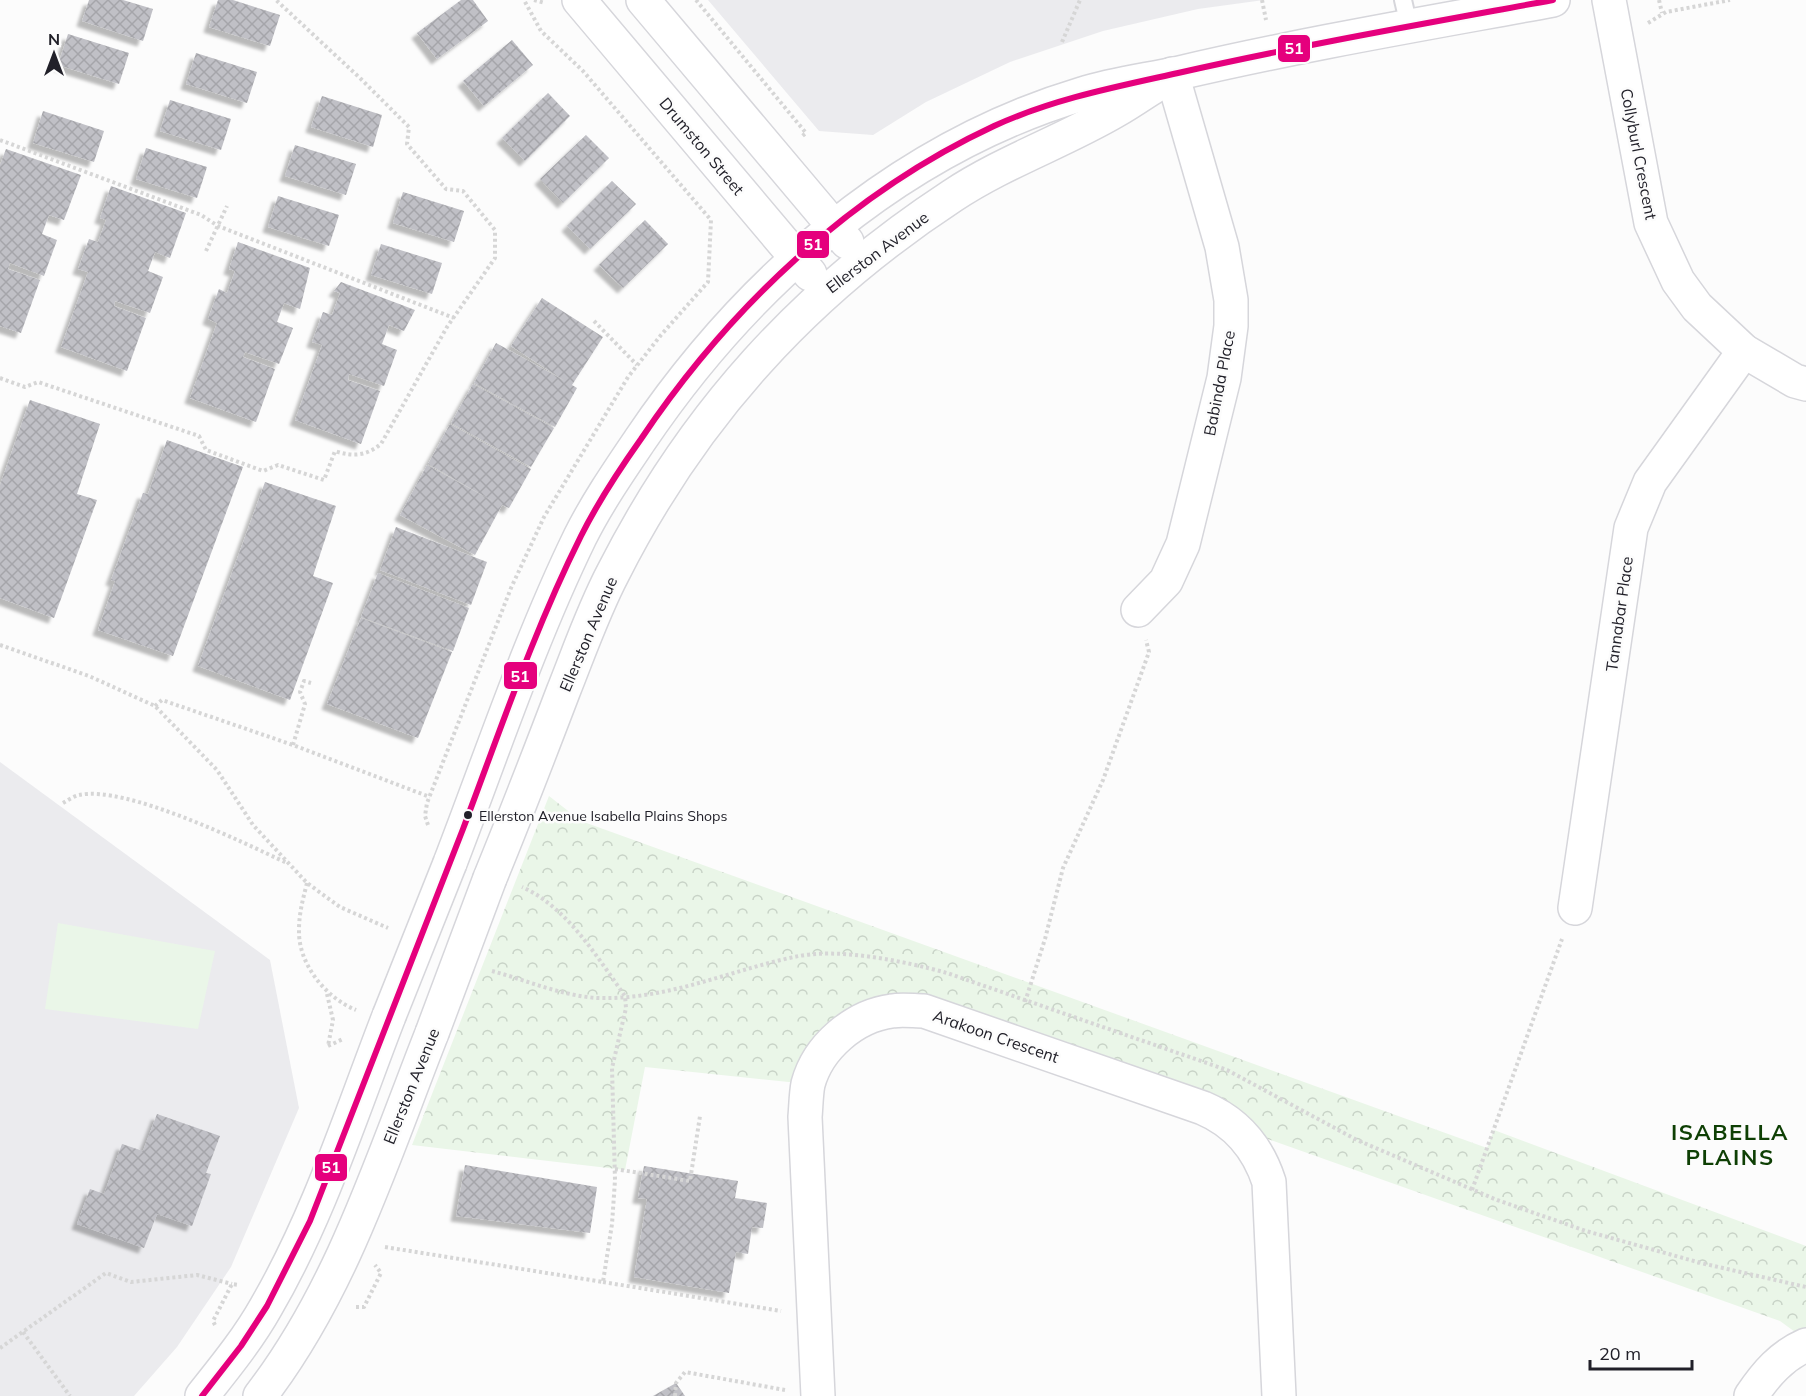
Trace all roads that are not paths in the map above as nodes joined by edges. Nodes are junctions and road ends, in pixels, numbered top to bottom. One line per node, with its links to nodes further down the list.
1 (579, 0): 8 (street, Drumston Street)
2 (643, 0): 7 (street)
3 (1553, 0): 5 (street, Ellerston Avenue)
4 (1609, 0): 11 (street, Collyburl Crescent)
5 (1406, 13): 6 (street, Ellerston Avenue)
6 (1172, 74): 7 (street, Ellerston Avenue); 9 (street, Ellerston Avenue); 13 (street, Babinda Place)
7 (834, 226): 8 (street, Ellerston Avenue); 9 (street)
8 (797, 258): 10 (street, Drumston Street); 16 (street, Ellerston Avenue, bridge)
9 (862, 260): 10 (street, Ellerston Avenue)
10 (825, 291): 17 (street, Ellerston Avenue, bridge)
11 (1744, 351): 12 (street, Collyburl Crescent); 14 (street, Tannabar Place)
12 (1806, 384)
13 (1138, 610)
14 (1575, 908)
15 (1806, 1346): 20 (street)
16 (202, 1396)
17 (260, 1396)
18 (818, 1396): 19 (street, Arakoon Crescent)
19 (1279, 1396)
20 (1751, 1396)

